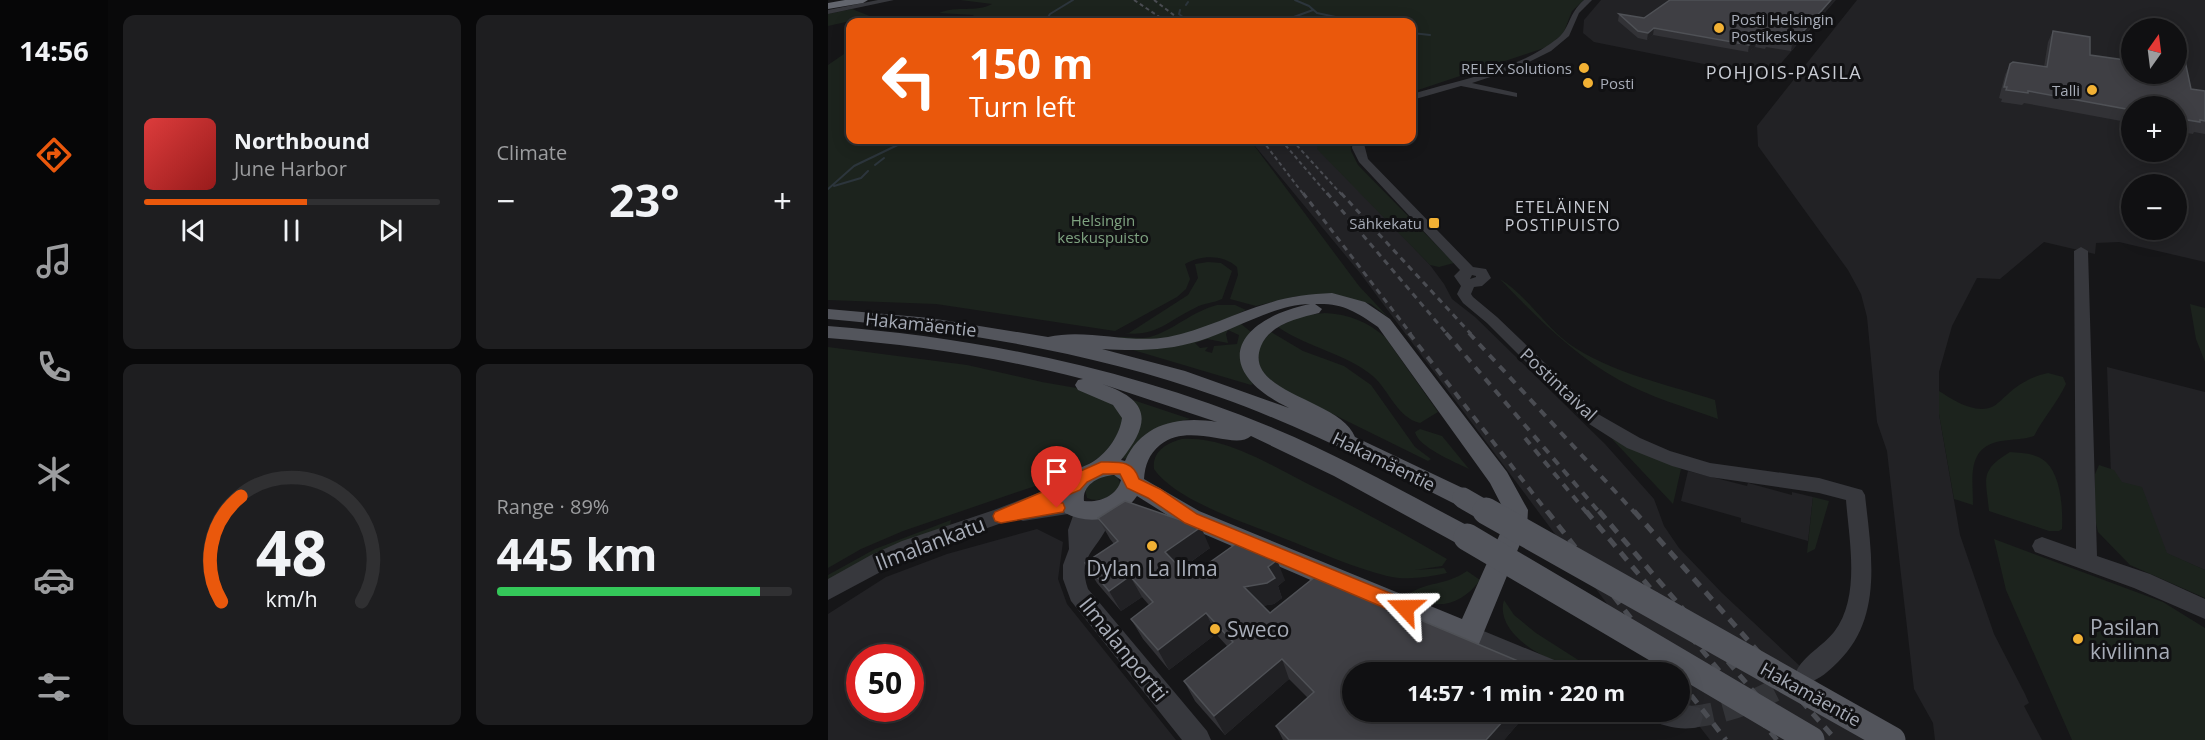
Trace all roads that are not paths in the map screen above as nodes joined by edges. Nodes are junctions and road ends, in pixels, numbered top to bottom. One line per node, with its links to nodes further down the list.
1 (844, 0): 5 (highway)
2 (863, 0): 5 (highway)
3 (890, 0): 6 (street)
4 (1588, 0): 7 (street)
5 (828, 4)
6 (828, 12)
7 (1459, 82): 8 (street); 9 (street)
8 (1514, 95)
9 (1416, 96)
10 (1358, 144): 29 (street, Postintaival)
11 (2081, 251): 24 (street)
12 (1275, 313): 15 (main road); 18 (main road); 27 (main road)
13 (828, 314): 15 (main road, Hakamäentie)
14 (828, 332): 16 (main road, Hakamäentie)
15 (1052, 342): 18 (main road, Hakamäentie)
16 (1038, 362): 17 (main road, Hakamäentie); 19 (main road)
17 (1266, 434): 20 (main road); 31 (main road, Hakamäentie, bridge)
18 (1356, 446): 32 (main road, Hakamäentie, bridge)
19 (1101, 468): 20 (main road); 21 (main road)
20 (1132, 480): 21 (main road); 22 (main road)
21 (1090, 503): 22 (main road); 25 (street, Ilmalankatu); 30 (street, Ilmalanportti)
22 (1191, 518): 27 (main road)
23 (2042, 546): 24 (street)
24 (2086, 561): 26 (street)
25 (828, 590)
26 (2205, 609)
27 (1469, 635): 28 (street)
28 (1532, 662)
29 (1808, 672)
30 (1198, 740)
31 (1811, 740)
32 (1893, 740)

